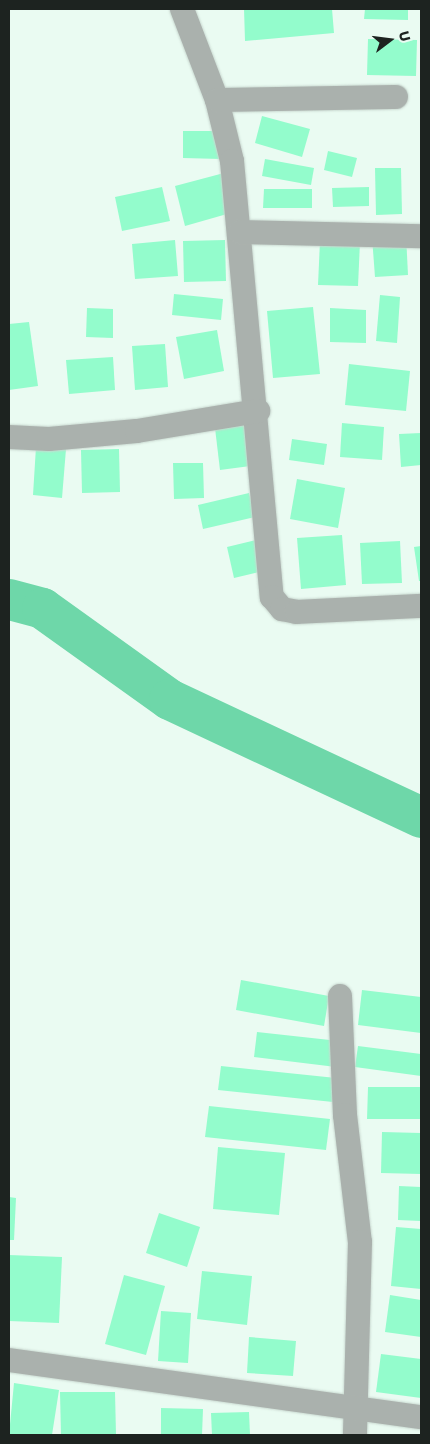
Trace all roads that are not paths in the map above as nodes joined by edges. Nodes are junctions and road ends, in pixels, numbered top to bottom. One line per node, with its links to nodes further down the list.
1 (182, 9): 3 (street)
2 (396, 98): 3 (street)
3 (217, 100): 4 (street)
4 (240, 232): 5 (street); 6 (street)
5 (421, 236)
6 (258, 411): 7 (street); 8 (street)
7 (9, 437)
8 (421, 606)
9 (340, 996): 11 (street)
10 (9, 1360): 11 (street)
11 (356, 1411): 12 (street); 13 (street)
12 (421, 1417)
13 (355, 1435)

